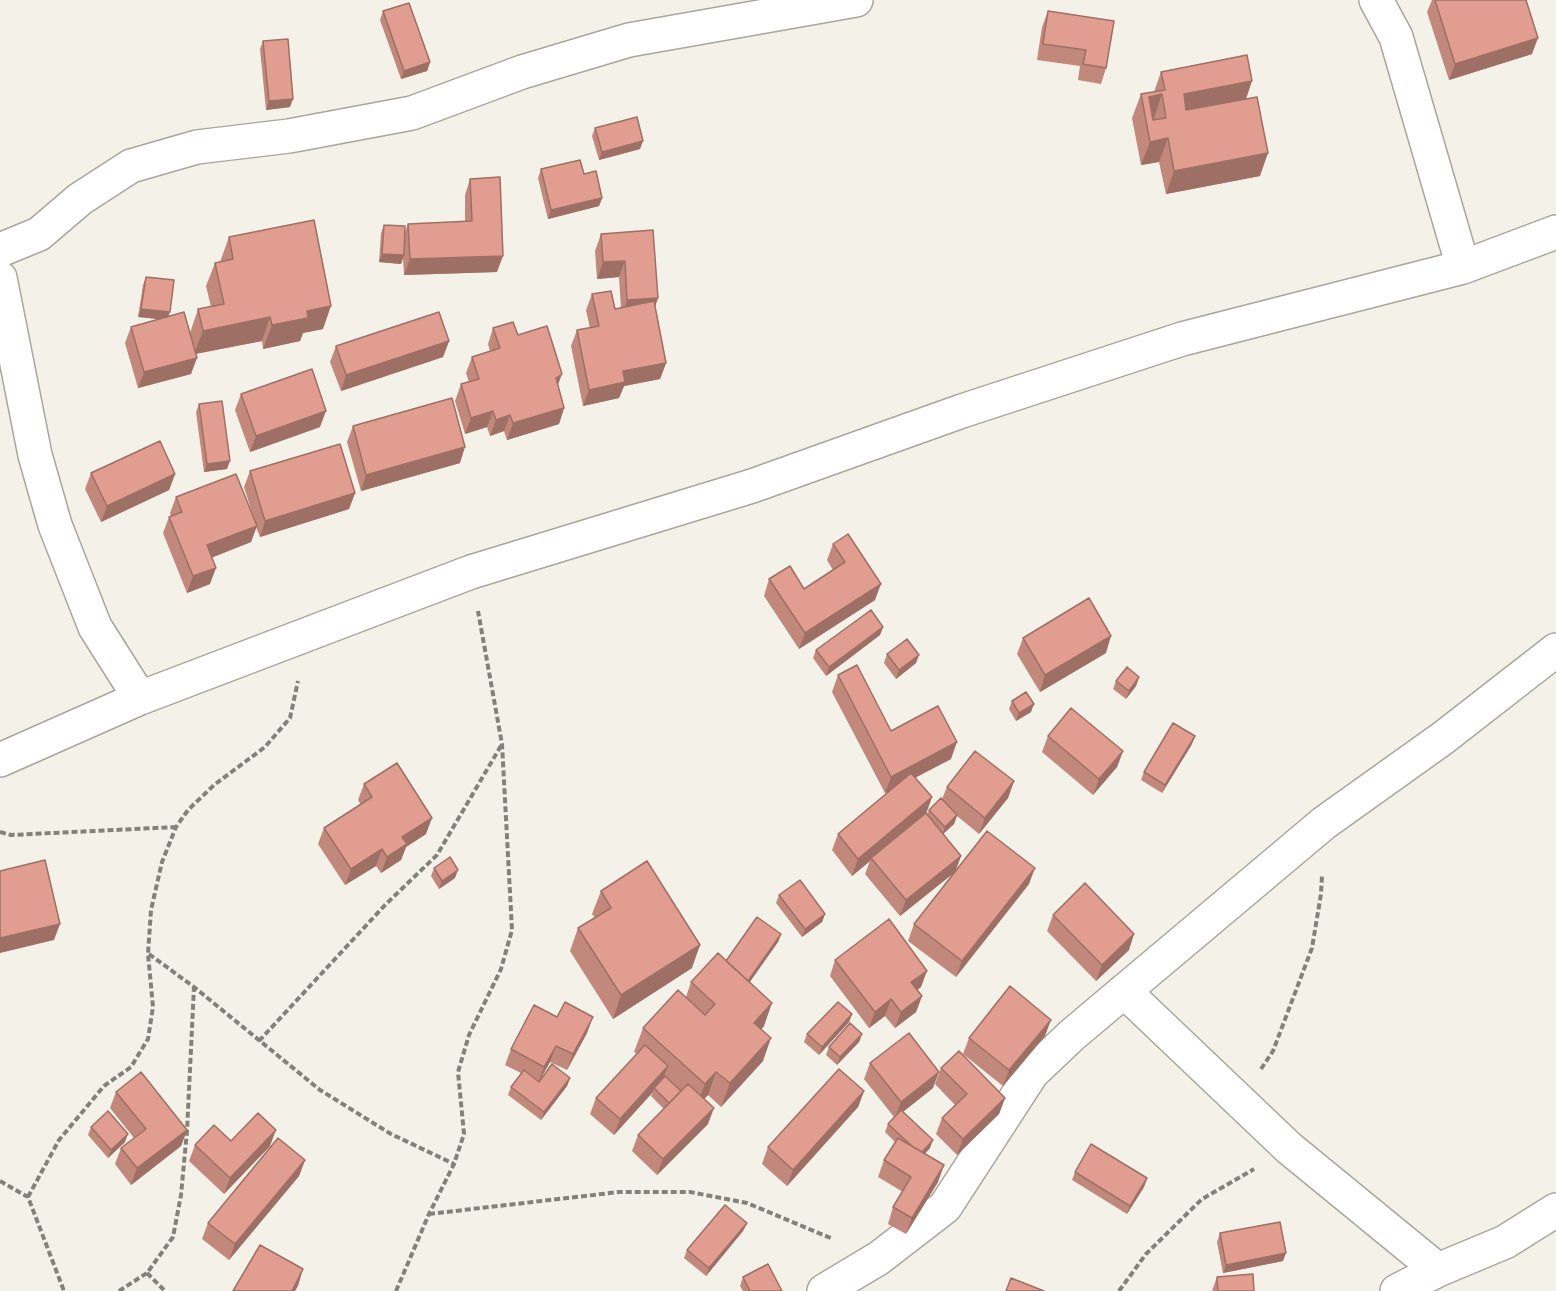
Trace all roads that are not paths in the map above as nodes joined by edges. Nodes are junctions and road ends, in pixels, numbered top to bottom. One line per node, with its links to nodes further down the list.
1 (856, 0): 4 (street)
2 (1376, 0): 5 (street)
3 (1556, 232): 5 (street)
4 (0, 250)
5 (1463, 267): 8 (street)
6 (0, 278): 8 (street)
7 (1556, 650): 10 (street)
8 (141, 698): 9 (street)
9 (0, 760)
10 (1124, 991): 12 (street); 13 (street)
11 (1556, 1210): 12 (street)
12 (1438, 1270): 14 (street)
13 (824, 1291)
14 (1397, 1291)

